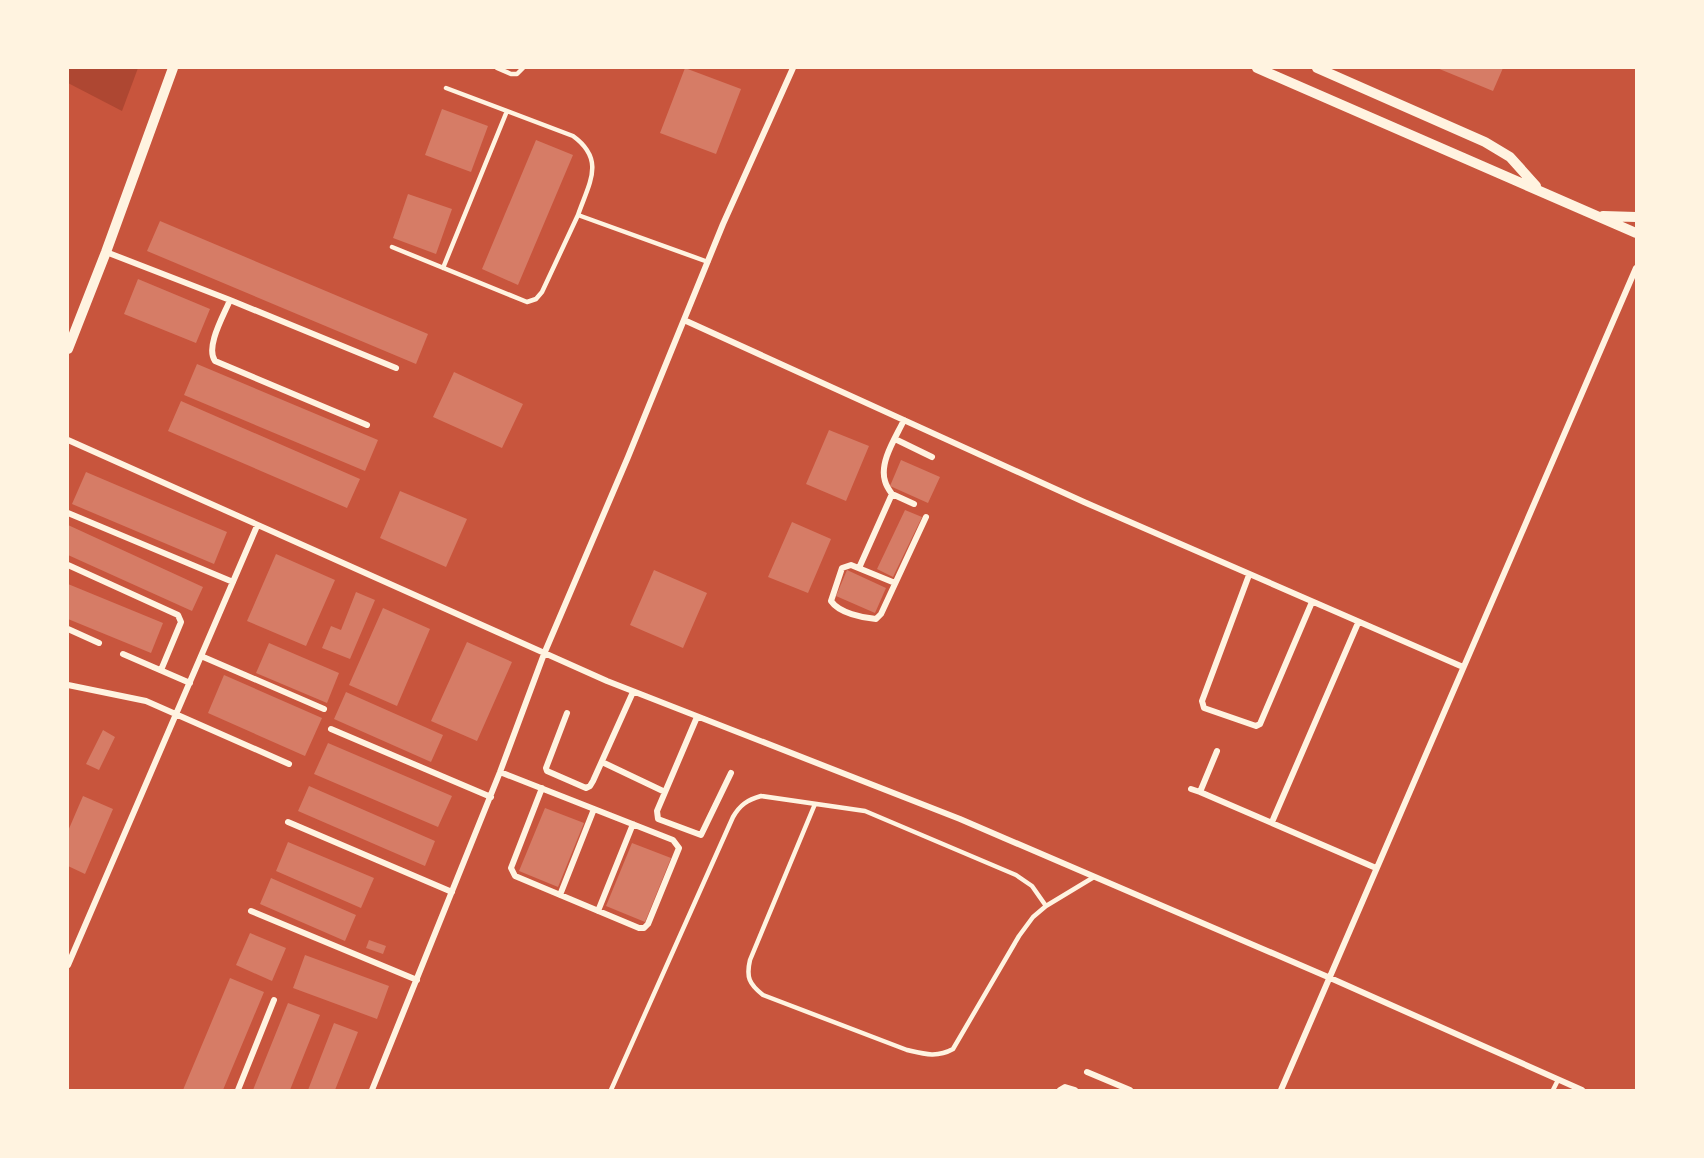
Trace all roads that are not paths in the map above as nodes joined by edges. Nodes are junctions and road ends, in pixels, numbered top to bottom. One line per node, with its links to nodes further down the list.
1 (173, 68): 15 (street)
2 (497, 68): 3 (lane)
3 (523, 68)
4 (793, 68): 16 (street)
5 (1257, 68): 9 (street)
6 (1317, 68): 9 (street)
7 (446, 88): 8 (lane)
8 (507, 111): 10 (lane); 17 (lane)
9 (1540, 191): 11 (street)
10 (578, 215): 16 (lane); 17 (lane)
11 (1597, 216): 12 (street); 13 (street)
12 (1636, 217)
13 (1636, 233)
14 (392, 247): 17 (lane)
15 (106, 252): 19 (street); 21 (street)
16 (708, 262): 20 (street)
17 (443, 268)
18 (1636, 268): 45 (street)
19 (230, 300): 22 (street); 24 (street)
20 (684, 320): 23 (street); 43 (street)
21 (68, 349)
22 (396, 368)
23 (904, 420): 25 (street); 35 (street)
24 (368, 425)
25 (895, 439): 27 (street); 28 (street)
26 (68, 440): 32 (street)
27 (932, 457)
28 (892, 494): 29 (street); 34 (street)
29 (914, 504)
30 (68, 513): 36 (street)
31 (926, 517): 37 (street)
32 (257, 526): 36 (street); 43 (street)
33 (68, 565): 46 (street)
34 (859, 568): 37 (street); 37 (street)
35 (1250, 575): 38 (street); 38 (street)
36 (233, 582): 44 (street)
37 (895, 583)
38 (1312, 602): 39 (street)
39 (1358, 622): 45 (street); 68 (street)
40 (68, 629): 41 (street)
41 (99, 643)
42 (123, 654): 46 (street)
43 (544, 654): 49 (street); 58 (street)
44 (201, 656): 47 (street); 50 (street)
45 (1463, 667): 70 (street)
46 (161, 670): 47 (street)
47 (190, 683): 52 (street)
48 (68, 685): 52 (street)
49 (633, 692): 53 (street); 56 (street)
50 (324, 709)
51 (567, 713): 56 (street)
52 (176, 714): 57 (street); 77 (street)
53 (697, 717): 62 (street); 71 (street)
54 (331, 729): 64 (street)
55 (1217, 751): 63 (street)
56 (602, 762): 62 (street)
57 (289, 764)
58 (500, 772): 60 (street); 64 (street)
59 (731, 773): 62 (street)
60 (542, 788): 66 (street); 73 (street)
61 (1191, 789): 63 (street)
62 (665, 792)
63 (1200, 792): 68 (street)
64 (490, 797): 72 (street)
65 (815, 804): 74 (lane); 74 (lane); 85 (lane)
66 (594, 809): 69 (street); 73 (street)
67 (288, 822): 72 (street)
68 (1272, 822): 70 (street)
69 (633, 824): 76 (street); 76 (street)
70 (1376, 868): 78 (street)
71 (1094, 877): 74 (lane); 78 (street)
72 (452, 892): 79 (street)
73 (560, 895): 76 (street)
74 (1046, 906)
75 (251, 911): 79 (street)
76 (598, 911)
77 (68, 965)
78 (1328, 978): 82 (street); 89 (street)
79 (417, 980): 84 (street)
80 (274, 1000): 83 (street)
81 (1087, 1072): 88 (street)
82 (1558, 1080): 90 (lane); 91 (street)
83 (238, 1090)
84 (372, 1090)
85 (611, 1090)
86 (1060, 1090): 87 (street)
87 (1075, 1090)
88 (1130, 1090)
89 (1281, 1090)
90 (1553, 1090)
91 (1582, 1090)

